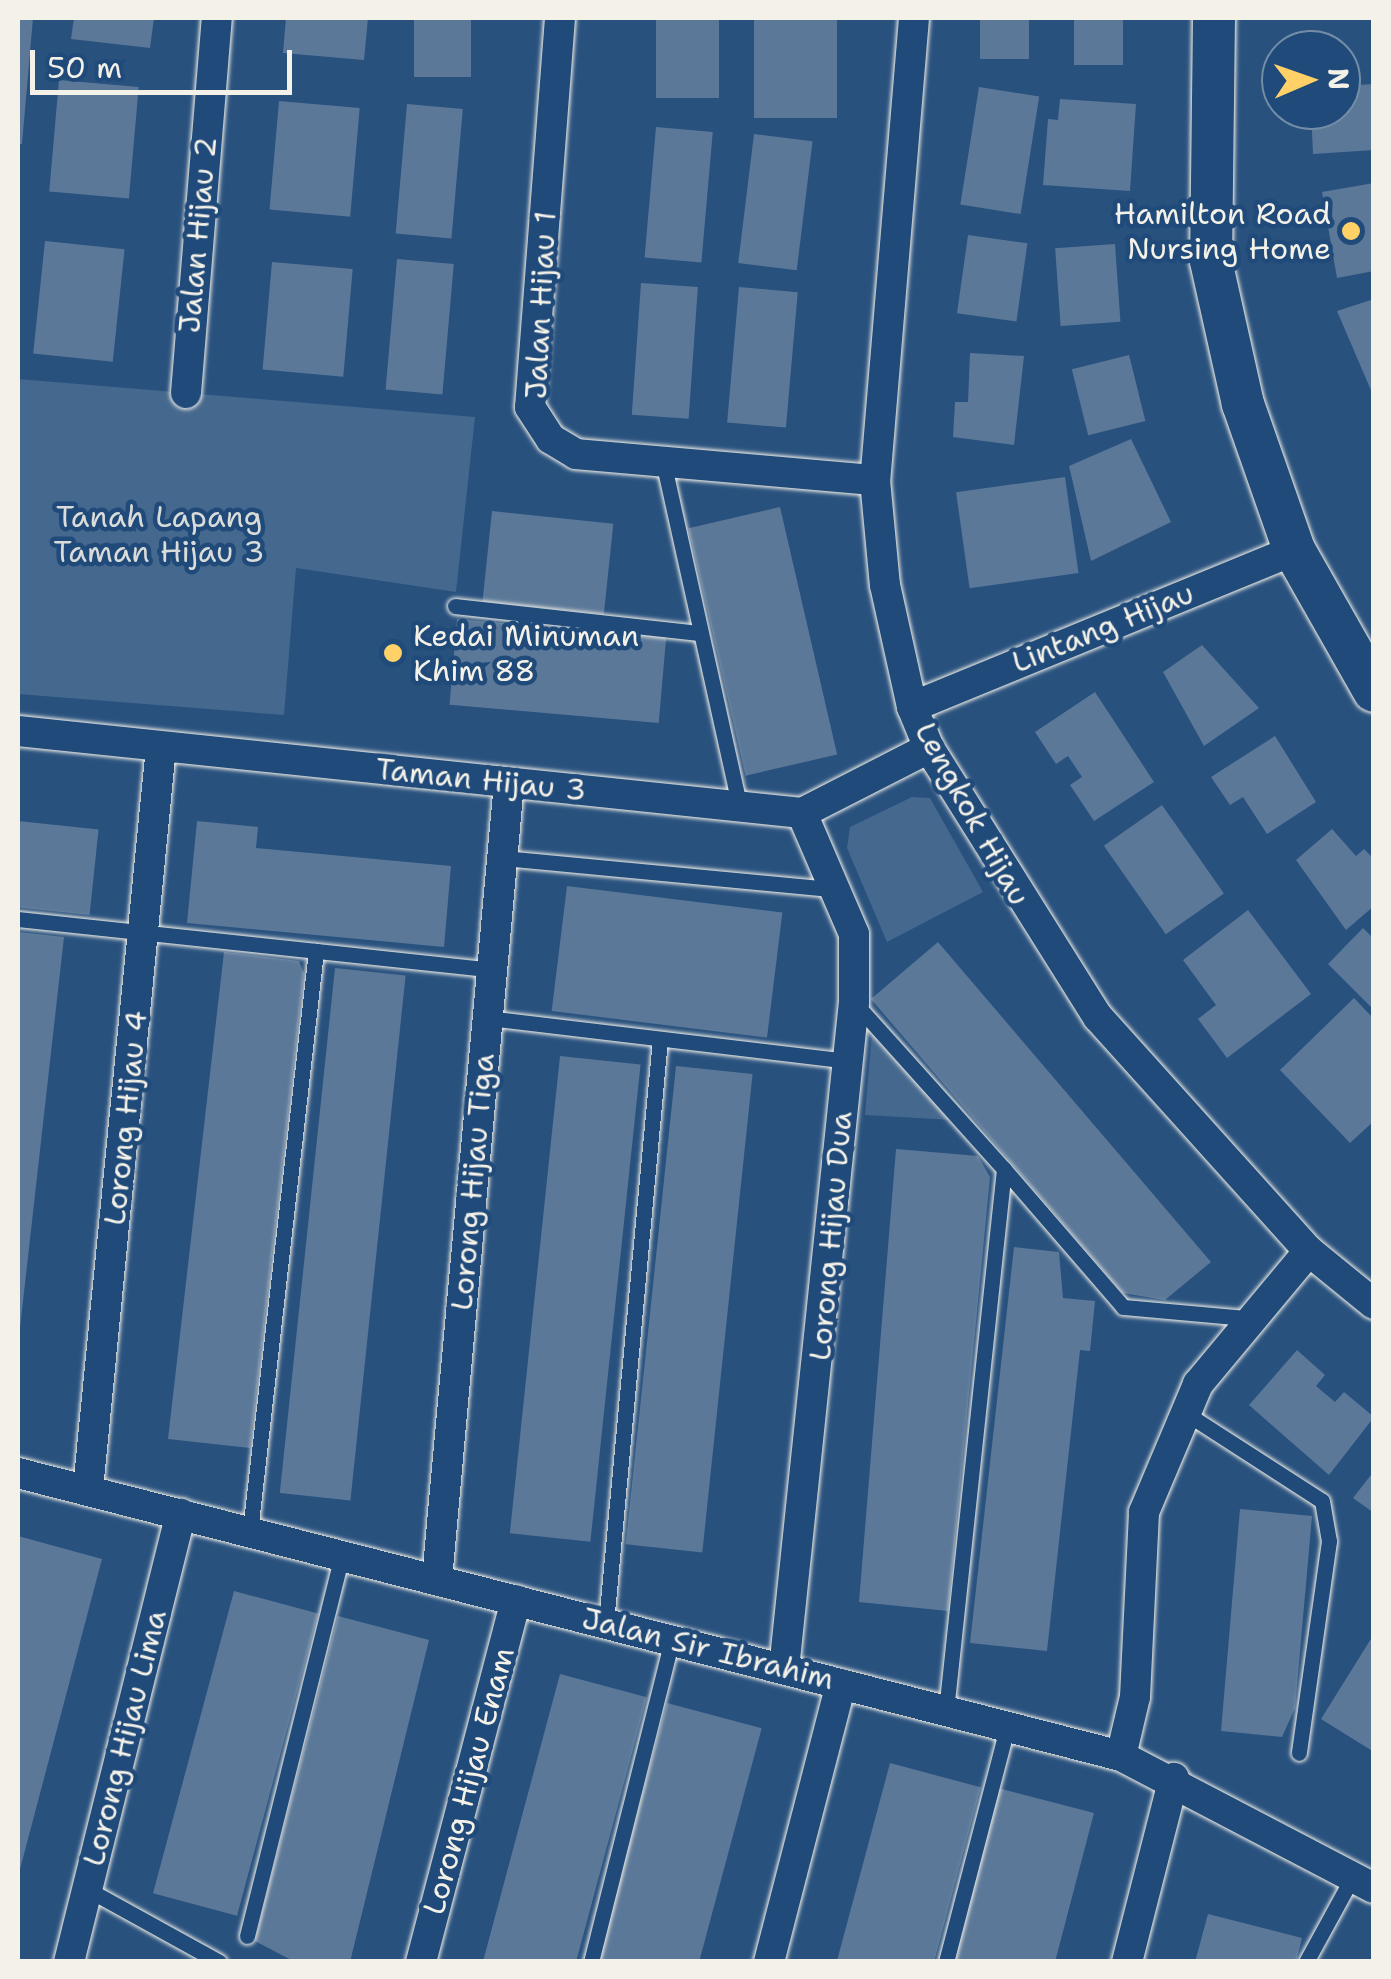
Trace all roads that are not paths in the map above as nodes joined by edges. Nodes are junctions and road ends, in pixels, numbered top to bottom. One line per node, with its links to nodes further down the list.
1 (217, 18): 5 (street, Jalan Hijau 2)
2 (560, 18): 6 (street, Jalan Hijau 1)
3 (914, 18): 7 (street, Lengkok Hijau)
4 (1214, 18): 8 (main road)
5 (186, 393)
6 (663, 461): 7 (street, Jalan Hijau 1); 10 (lane)
7 (875, 480): 12 (street, Lengkok Hijau)
8 (1294, 550): 11 (main road); 12 (street, Lintang Hijau)
9 (455, 606): 10 (lane)
10 (701, 633): 17 (lane)
11 (1374, 691)
12 (912, 706): 15 (street, Lengkok Hijau)
13 (18, 731): 14 (street, Taman Hijau 3)
14 (162, 747): 16 (street, Taman Hijau 3); 22 (street, Lorong Hijau 4)
15 (929, 748): 18 (street); 30 (street, Lengkok Hijau)
16 (510, 784): 17 (street, Taman Hijau 3); 19 (street, Lorong Hijau Tiga)
17 (739, 805): 18 (street, Taman Hijau 3)
18 (802, 813): 20 (street, Lorong Hijau Dua)
19 (503, 858): 20 (lane); 24 (street, Lorong Hijau Tiga)
20 (838, 890): 25 (street, Lorong Hijau Dua)
21 (18, 919): 22 (lane)
22 (146, 934): 23 (lane); 35 (street, Lorong Hijau 4)
23 (316, 951): 24 (lane); 37 (lane)
24 (493, 970): 26 (street, Lorong Hijau Tiga)
25 (854, 1002): 28 (street, Lorong Hijau Dua); 29 (lane)
26 (488, 1018): 27 (lane); 39 (street, Lorong Hijau Tiga)
27 (660, 1038): 28 (lane); 41 (lane)
28 (848, 1061): 43 (street, Lorong Hijau Dua)
29 (1004, 1169): 32 (lane); 45 (lane)
30 (1310, 1251): 31 (street, Lengkok Hijau); 32 (street)
31 (1374, 1304)
32 (1247, 1318): 33 (street)
33 (1184, 1412): 47 (lane); 48 (street)
34 (18, 1474): 35 (street, Jalan Sir Ibrahim)
35 (88, 1490): 36 (street, Jalan Sir Ibrahim)
36 (181, 1514): 37 (street, Jalan Sir Ibrahim); 51 (street, Lorong Hijau Lima)
37 (250, 1532): 38 (street, Jalan Sir Ibrahim)
38 (342, 1556): 39 (street, Jalan Sir Ibrahim); 52 (lane)
39 (436, 1580): 40 (street, Jalan Sir Ibrahim)
40 (516, 1600): 41 (street, Jalan Sir Ibrahim); 55 (street, Lorong Hijau Enam)
41 (606, 1623): 42 (street, Jalan Sir Ibrahim)
42 (672, 1640): 43 (street, Jalan Sir Ibrahim); 56 (lane)
43 (784, 1669): 44 (street, Jalan Sir Ibrahim)
44 (841, 1684): 45 (street, Jalan Sir Ibrahim); 57 (street)
45 (946, 1711): 46 (street, Jalan Sir Ibrahim)
46 (1007, 1726): 48 (street, Jalan Sir Ibrahim); 58 (lane)
47 (1298, 1753)
48 (1121, 1756): 49 (street, Jalan Sir Ibrahim)
49 (1174, 1778): 50 (street, Jalan Sir Ibrahim); 59 (street)
50 (1363, 1882): 60 (lane)
51 (87, 1889): 53 (street, Lorong Hijau Lima); 54 (lane)
52 (247, 1936)
53 (69, 1962)
54 (220, 1962)
55 (421, 1962)
56 (591, 1962)
57 (769, 1962)
58 (946, 1962)
59 (1126, 1962)
60 (1306, 1962)

